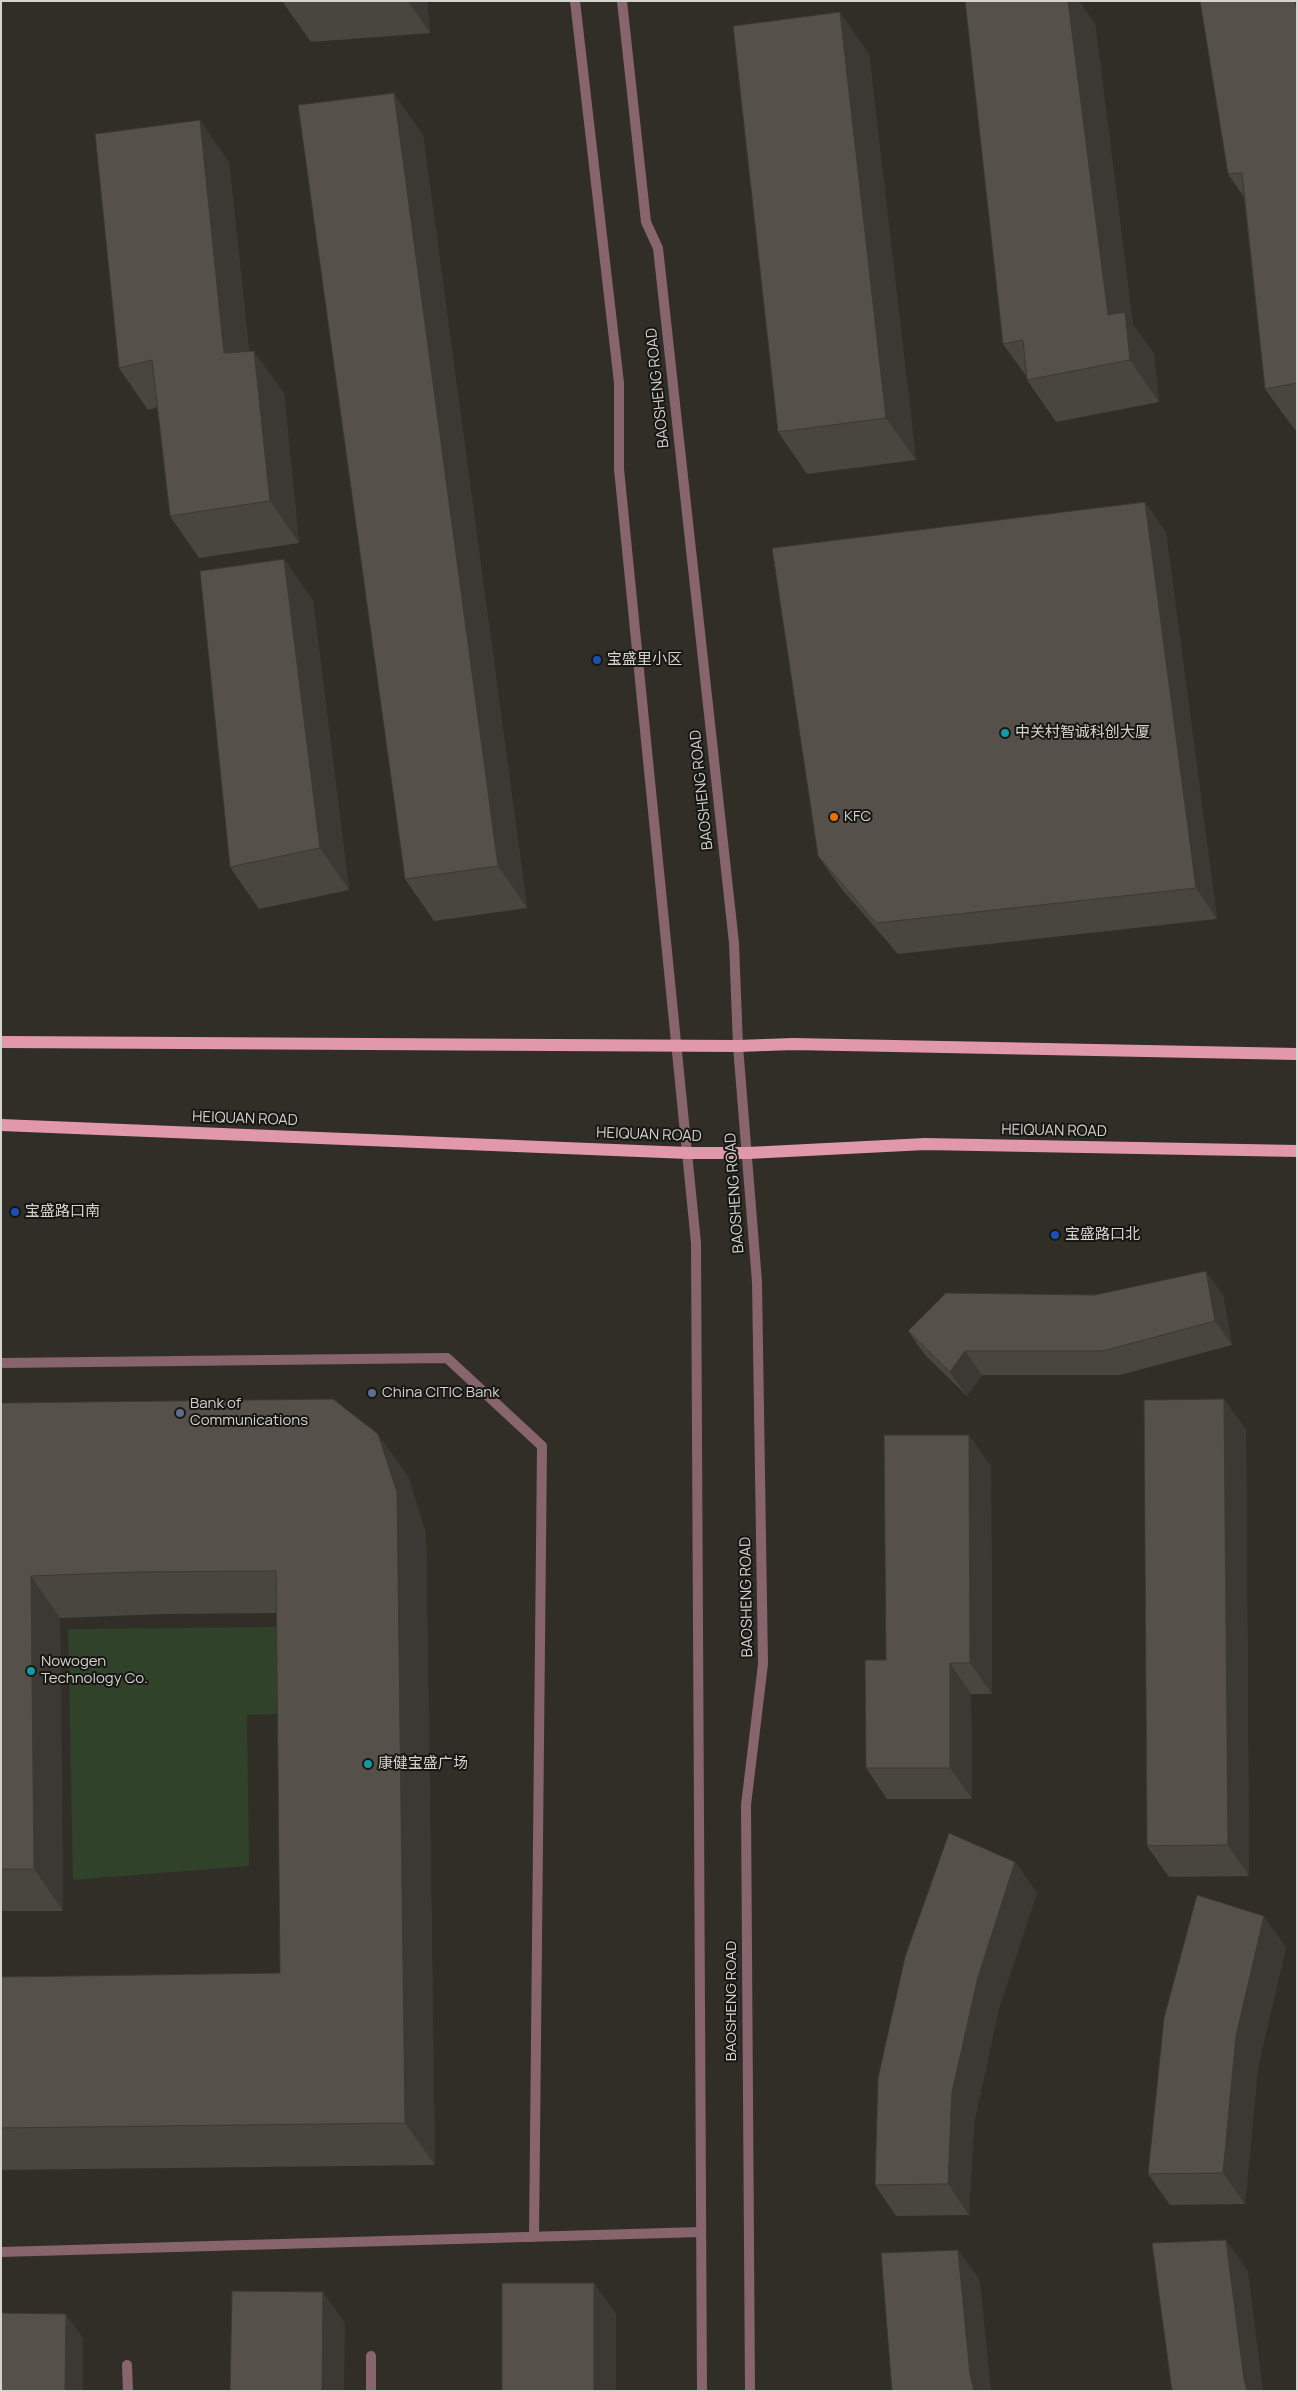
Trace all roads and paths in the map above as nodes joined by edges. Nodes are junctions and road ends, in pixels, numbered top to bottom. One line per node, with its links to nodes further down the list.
1 (575, 1): 4 (street)
2 (622, 1): 5 (street, BAOSHENG ROAD)
3 (1, 1042): 4 (main road)
4 (677, 1045): 5 (main road); 9 (street)
5 (738, 1046): 6 (main road); 10 (street, BAOSHENG ROAD)
6 (1297, 1054)
7 (1, 1125): 9 (main road, HEIQUAN ROAD)
8 (1297, 1151): 10 (main road, HEIQUAN ROAD)
9 (688, 1153): 10 (main road, HEIQUAN ROAD); 12 (street)
10 (748, 1153): 20 (street, BAOSHENG ROAD)
11 (1, 1363): 13 (street)
12 (701, 2232): 13 (street); 19 (street)
13 (534, 2238): 14 (street)
14 (1, 2252)
15 (371, 2356): 18 (street)
16 (127, 2365): 17 (street)
17 (128, 2391)
18 (371, 2391)
19 (702, 2391)
20 (750, 2391)

